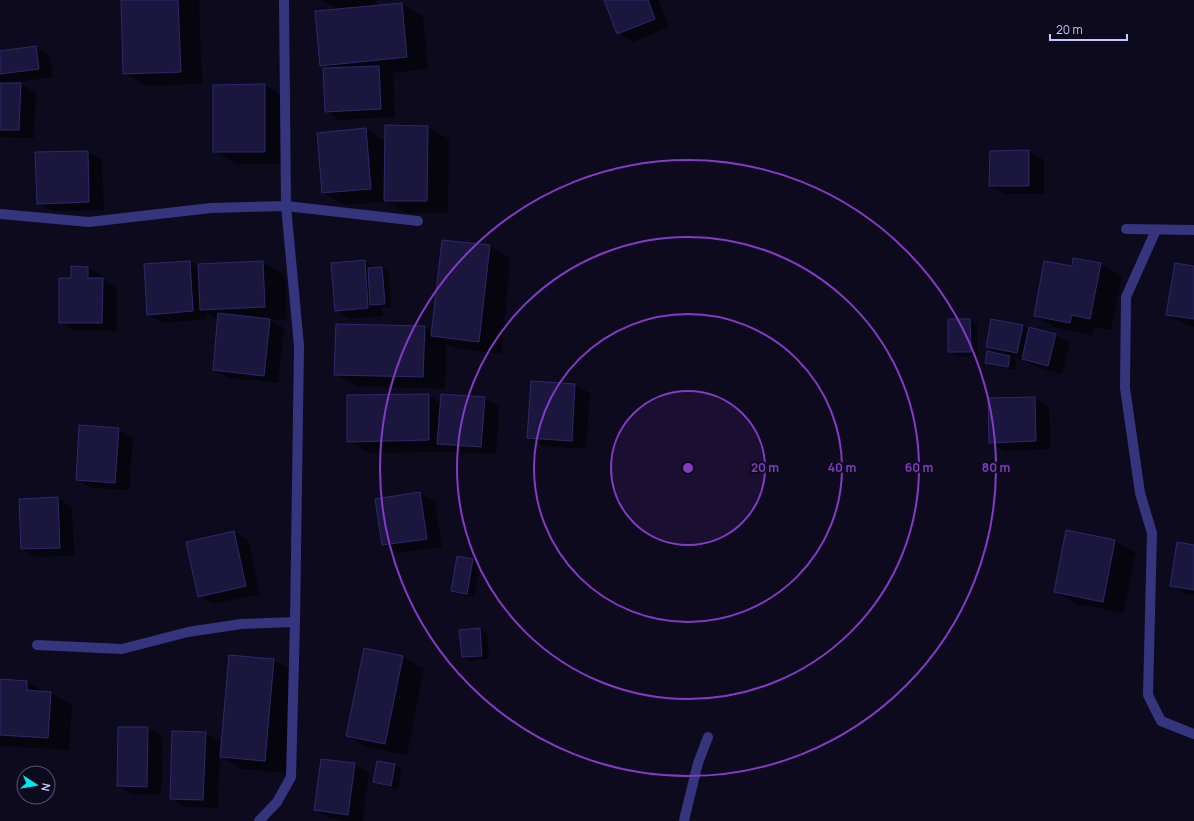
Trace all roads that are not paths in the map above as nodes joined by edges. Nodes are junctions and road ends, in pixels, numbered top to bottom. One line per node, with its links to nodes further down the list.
1 (284, 0): 2 (street)
2 (286, 206): 3 (street); 4 (street); 8 (street)
3 (0, 214)
4 (418, 221)
5 (1126, 229): 6 (street)
6 (1156, 230): 7 (street); 10 (street)
7 (1194, 230)
8 (295, 622): 9 (street); 12 (street)
9 (37, 645)
10 (1194, 734)
11 (708, 737): 13 (street)
12 (259, 821)
13 (684, 821)

